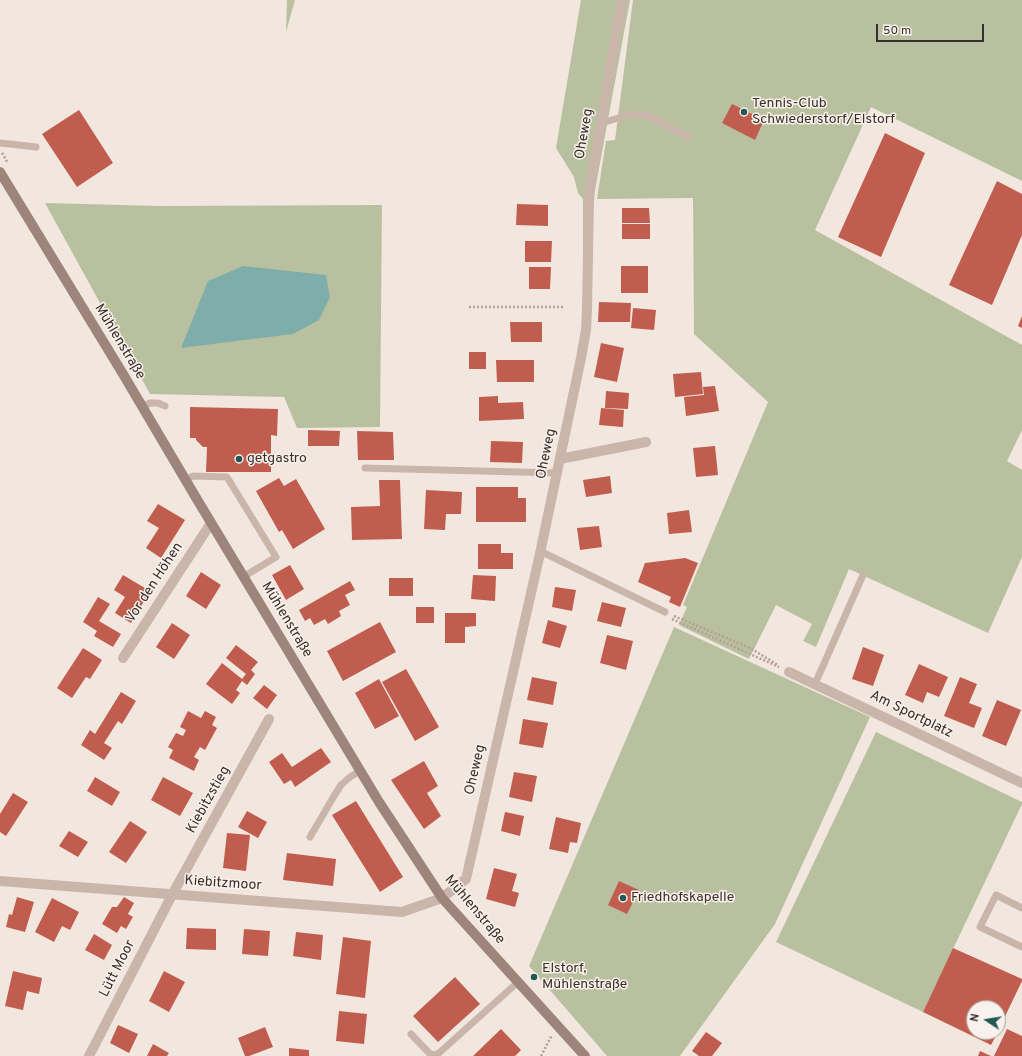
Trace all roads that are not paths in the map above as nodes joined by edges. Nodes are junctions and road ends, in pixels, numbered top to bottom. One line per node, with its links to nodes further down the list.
1 (622, 0): 2 (street, Oheweg)
2 (602, 123): 3 (lane); 10 (street, Oheweg)
3 (688, 137)
4 (0, 143): 5 (lane)
5 (36, 147)
6 (0, 172): 8 (main road, Mühlenstraße)
7 (165, 406): 8 (lane)
8 (142, 407): 13 (main road, Mühlenstraße)
9 (646, 442): 10 (street)
10 (560, 458): 12 (street, Oheweg)
11 (365, 468): 12 (lane)
12 (557, 473): 15 (street, Oheweg)
13 (186, 480): 14 (main road, Mühlenstraße); 17 (lane)
14 (211, 523): 17 (main road, Mühlenstraße); 19 (street, Vor den Höhen)
15 (540, 551): 18 (lane); 28 (street, Oheweg)
16 (863, 575): 21 (lane)
17 (243, 576): 23 (main road, Mühlenstraße)
18 (665, 612)
19 (123, 658)
20 (788, 672): 21 (street, Am Sportplatz)
21 (814, 684): 24 (street, Am Sportplatz)
22 (269, 719): 27 (street, Kiebitzstieg)
23 (360, 771): 25 (lane); 28 (main road, Mühlenstraße)
24 (1022, 783)
25 (310, 838)
26 (0, 881): 27 (street, Kiebitzmoor)
27 (172, 895): 28 (street, Kiebitzmoor); 33 (street, Lütt Moor)
28 (442, 898): 31 (main road, Mühlenstraße)
29 (1022, 908): 30 (lane)
30 (1022, 947)
31 (518, 982): 32 (lane); 34 (main road, Mühlenstraße)
32 (411, 1034)
33 (89, 1056)
34 (585, 1056)

